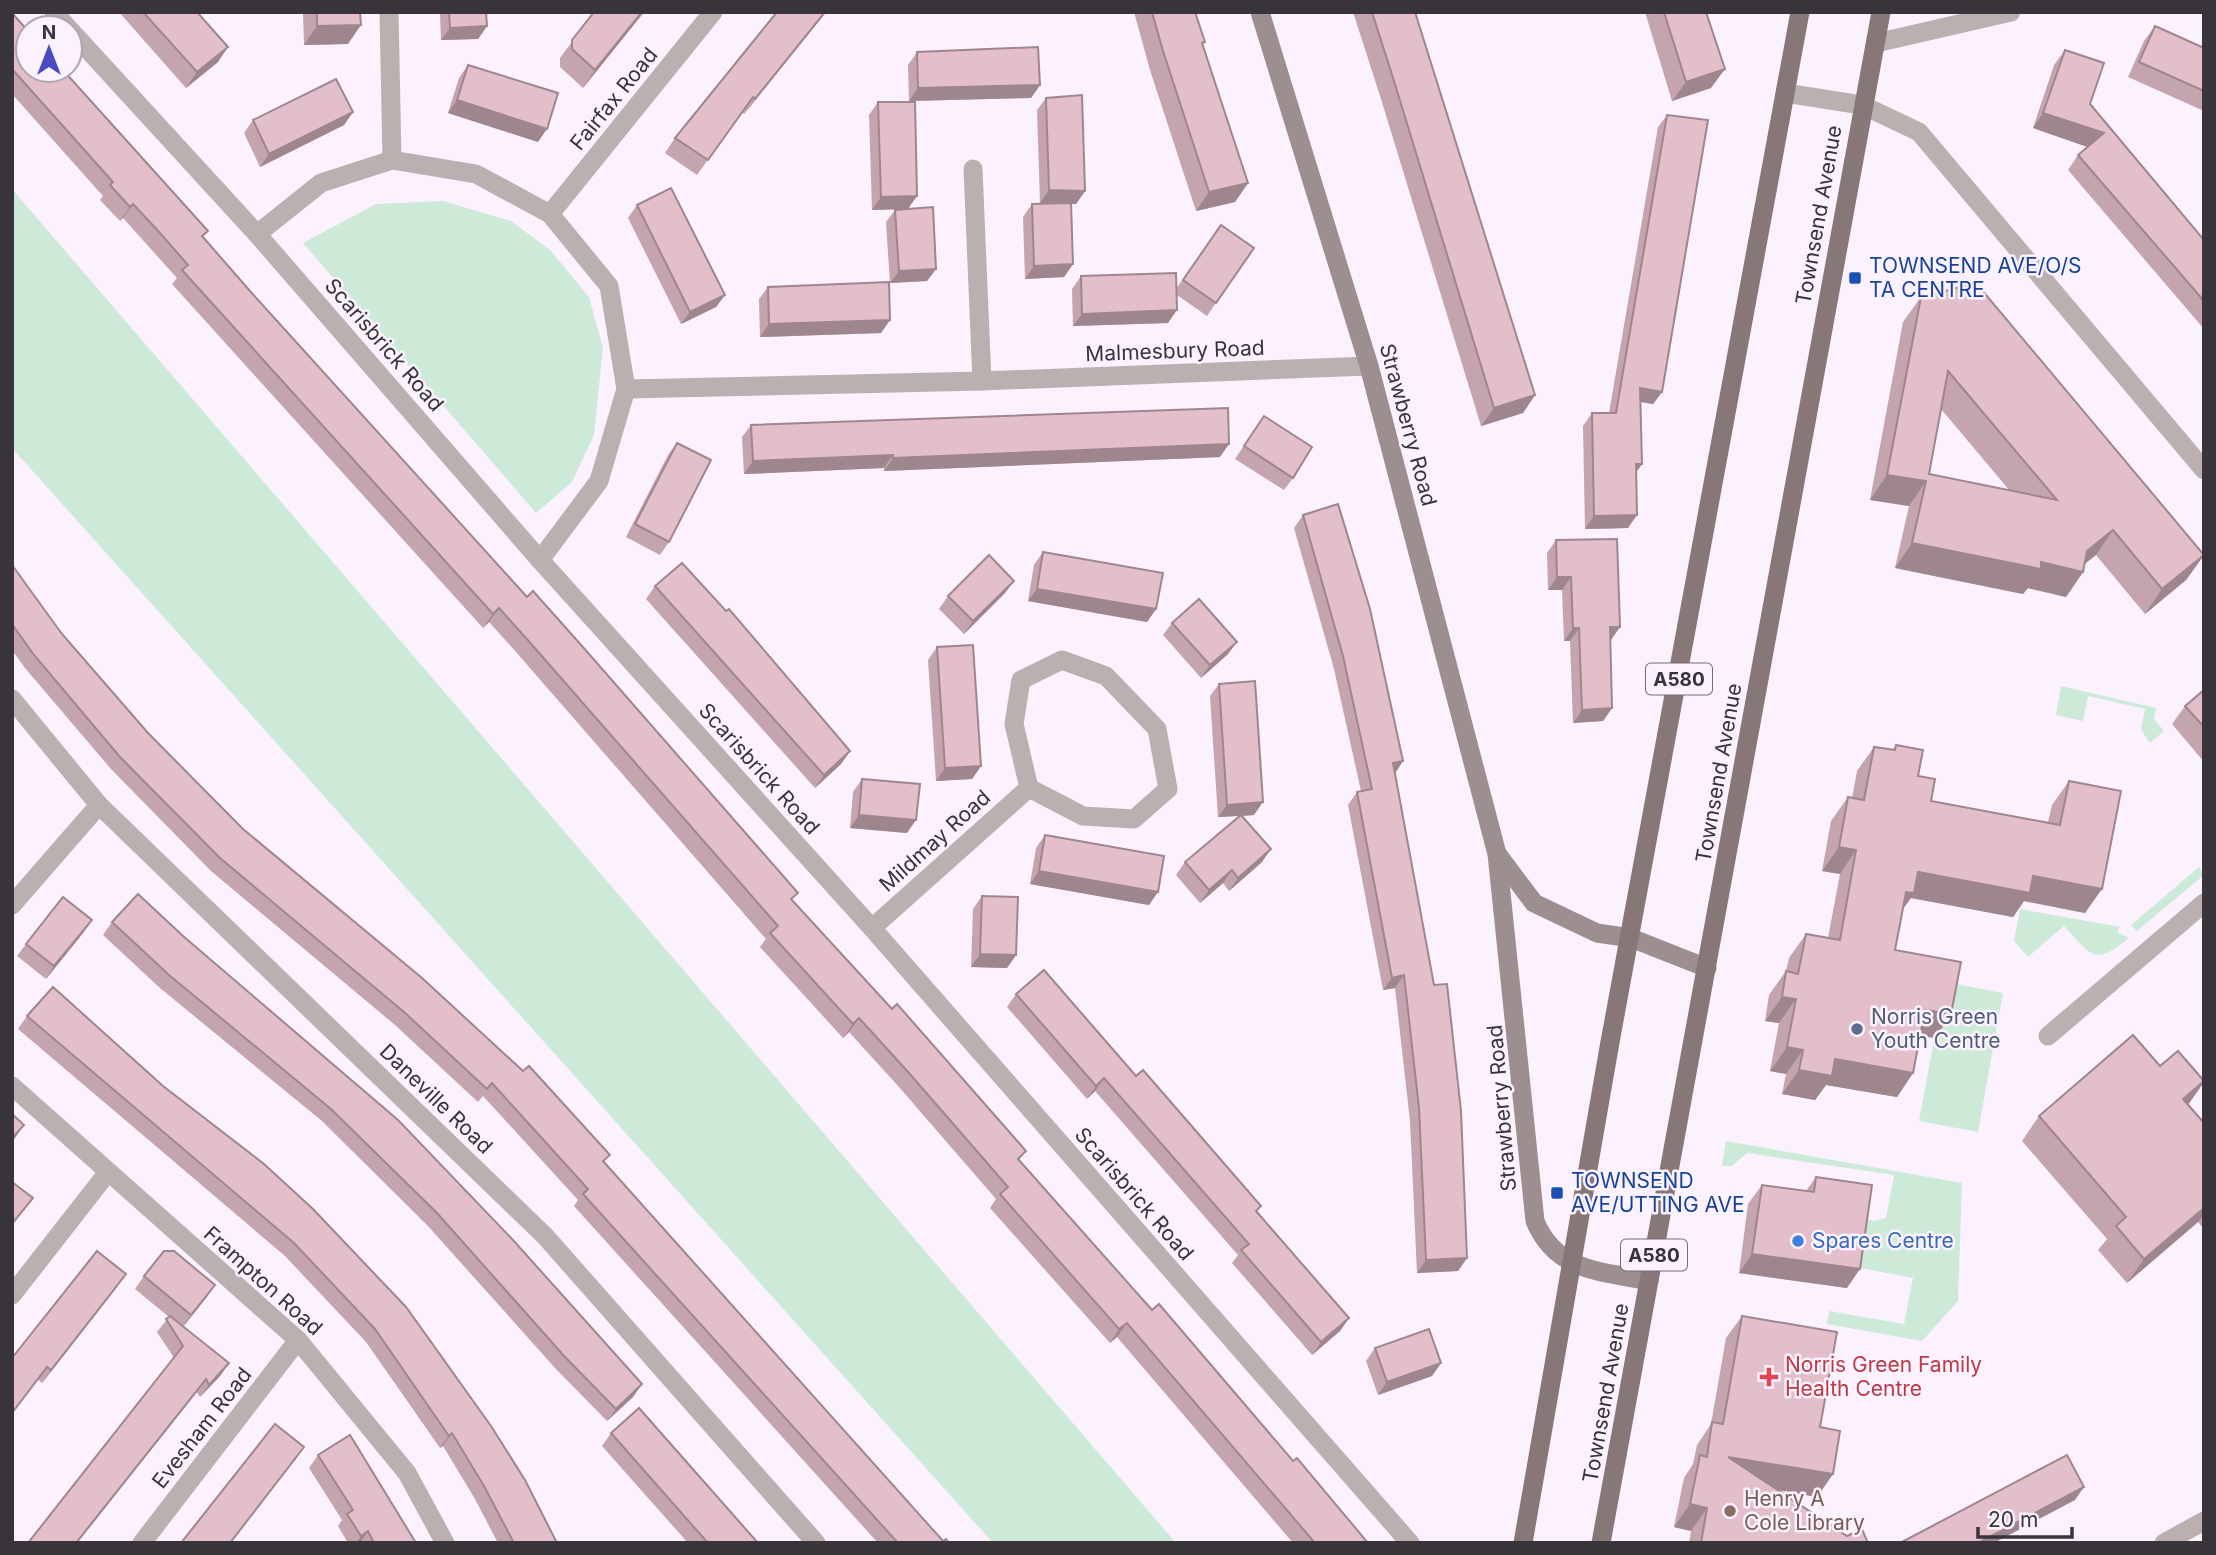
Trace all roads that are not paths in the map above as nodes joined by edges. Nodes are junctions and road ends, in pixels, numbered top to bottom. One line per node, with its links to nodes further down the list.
1 (388, 12): 11 (street)
2 (713, 12): 13 (street, Fairfax Road)
3 (1260, 12): 15 (main road, Strawberry Road)
4 (1800, 12): 9 (main road, A580)
5 (1881, 12): 7 (main road, Townsend Avenue / A580)
6 (2011, 12): 7 (street)
7 (1876, 43): 10 (main road, Townsend Avenue / A580)
8 (84, 45): 14 (street, Scarisbrick Road)
9 (1785, 93): 10 (street); 27 (main road, A580)
10 (1862, 105): 18 (street); 28 (main road, Townsend Avenue / A580)
11 (391, 160): 13 (street); 14 (street)
12 (973, 169): 16 (street)
13 (550, 214): 17 (street)
14 (257, 234): 19 (street, Scarisbrick Road)
15 (1369, 366): 16 (street, Malmesbury Road); 23 (main road, Strawberry Road)
16 (982, 381): 17 (street, Malmesbury Road)
17 (626, 388): 19 (street)
18 (2204, 470)
19 (540, 560): 26 (street, Scarisbrick Road)
20 (12, 699): 22 (street, Daneville Road)
21 (1029, 788): 21 (street); 26 (street, Mildmay Road)
22 (99, 805): 25 (street); 39 (street, Daneville Road)
23 (1497, 854): 27 (main road, Strawberry Road); 32 (main road, Strawberry Road)
24 (2204, 903): 29 (street)
25 (12, 905)
26 (872, 928): 40 (street, Scarisbrick Road)
27 (1631, 938): 28 (main road, Strawberry Road); 32 (main road, A580)
28 (1707, 968): 33 (main road, Townsend Avenue / A580)
29 (2048, 1035)
30 (12, 1086): 31 (street, Frampton Road)
31 (108, 1172): 34 (street); 35 (street, Frampton Road)
32 (1573, 1264): 33 (main road, Strawberry Road); 41 (main road, A580)
33 (1649, 1281): 42 (main road, Townsend Avenue / A580)
34 (12, 1295)
35 (298, 1340): 37 (street, Evesham Road); 38 (street, Frampton Road)
36 (2204, 1521): 43 (street)
37 (142, 1543)
38 (445, 1543)
39 (816, 1543)
40 (1410, 1543)
41 (1523, 1543)
42 (1601, 1543)
43 (2164, 1543)

